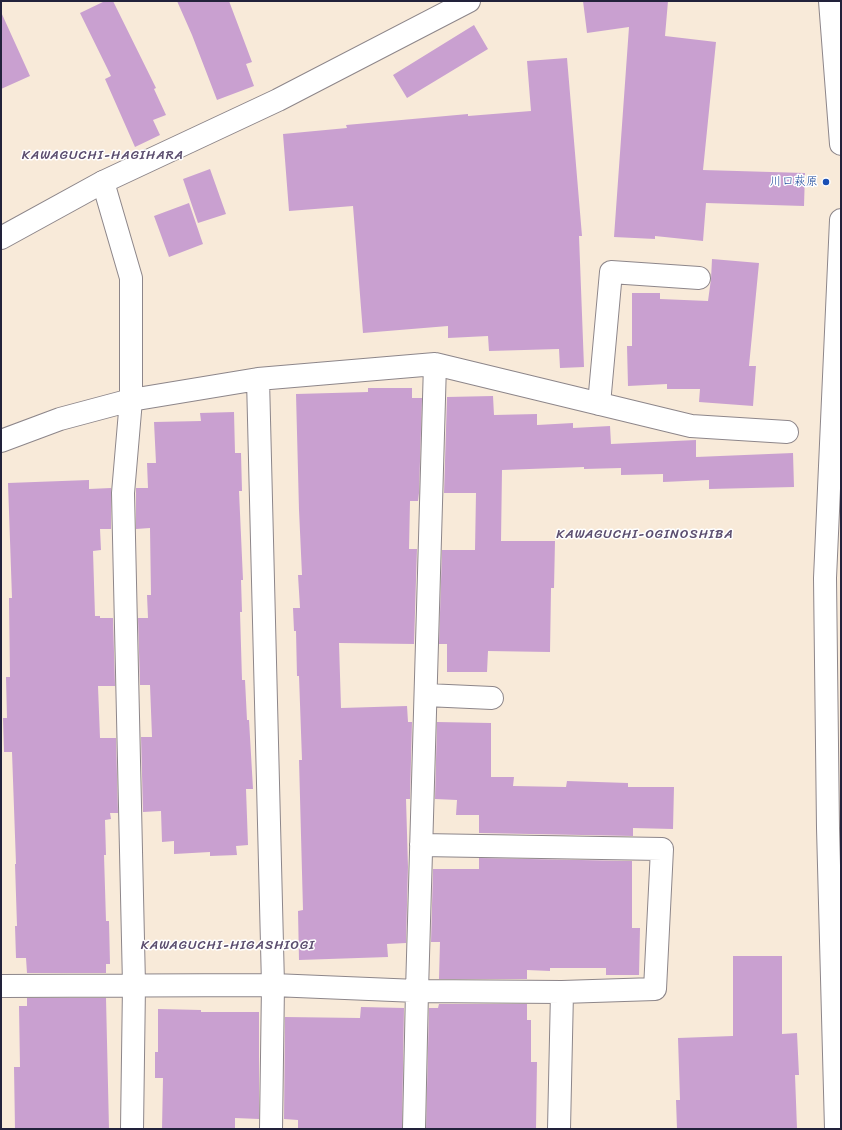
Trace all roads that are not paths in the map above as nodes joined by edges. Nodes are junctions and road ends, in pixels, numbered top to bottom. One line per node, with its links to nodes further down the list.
1 (469, 1): 4 (street)
2 (830, 1): 3 (street)
3 (841, 144)
4 (102, 182): 6 (street); 10 (street)
5 (841, 220): 26 (street)
6 (1, 238)
7 (699, 278): 11 (street)
8 (435, 364): 9 (street); 11 (street); 14 (street)
9 (258, 379): 10 (street); 18 (street)
10 (131, 400): 13 (street); 17 (street)
11 (599, 404): 12 (street)
12 (787, 432)
13 (1, 441)
14 (426, 695): 15 (street); 16 (street)
15 (492, 698)
16 (422, 844): 20 (street); 21 (street)
17 (134, 985): 18 (street); 19 (street); 22 (street)
18 (273, 985): 20 (street); 23 (street)
19 (1, 986)
20 (417, 991): 21 (street); 24 (street)
21 (562, 992): 25 (street)
22 (132, 1129)
23 (271, 1129)
24 (414, 1129)
25 (559, 1129)
26 (836, 1129)

